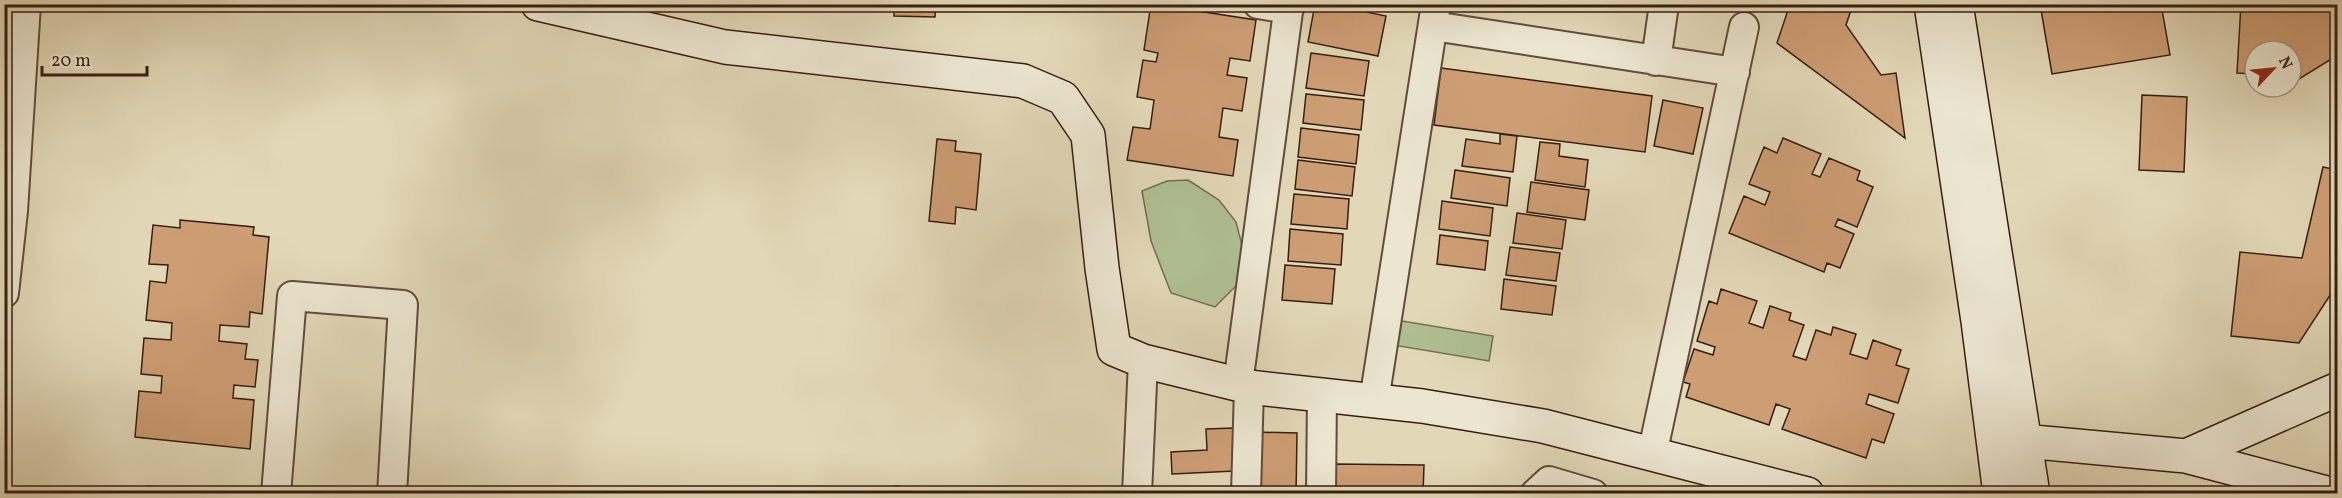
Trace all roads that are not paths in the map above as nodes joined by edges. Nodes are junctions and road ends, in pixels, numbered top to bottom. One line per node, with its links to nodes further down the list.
1 (26, 4): 12 (street)
2 (538, 4): 13 (street)
3 (1258, 4): 7 (street)
4 (1664, 4): 10 (street)
5 (1930, 4): 18 (street)
6 (1956, 4): 18 (street)
7 (1289, 7): 14 (street)
8 (1434, 15): 10 (street); 17 (street)
9 (1744, 27): 11 (street)
10 (1656, 61): 11 (street)
11 (1735, 72): 19 (street)
12 (4, 293)
13 (1143, 360): 14 (street); 24 (street)
14 (1244, 386): 16 (street); 25 (street)
15 (2337, 389): 20 (street)
16 (1322, 395): 17 (street); 26 (street)
17 (1374, 401): 19 (street)
18 (2008, 439): 20 (street); 29 (street); 30 (street)
19 (1652, 455): 21 (street)
20 (2186, 456): 31 (street)
21 (1788, 491)
22 (276, 494): 23 (street)
23 (392, 494)
24 (1137, 494)
25 (1246, 494)
26 (1321, 494)
27 (1535, 494): 28 (street)
28 (1593, 494)
29 (2000, 494)
30 (2033, 494)
31 (2330, 494)

